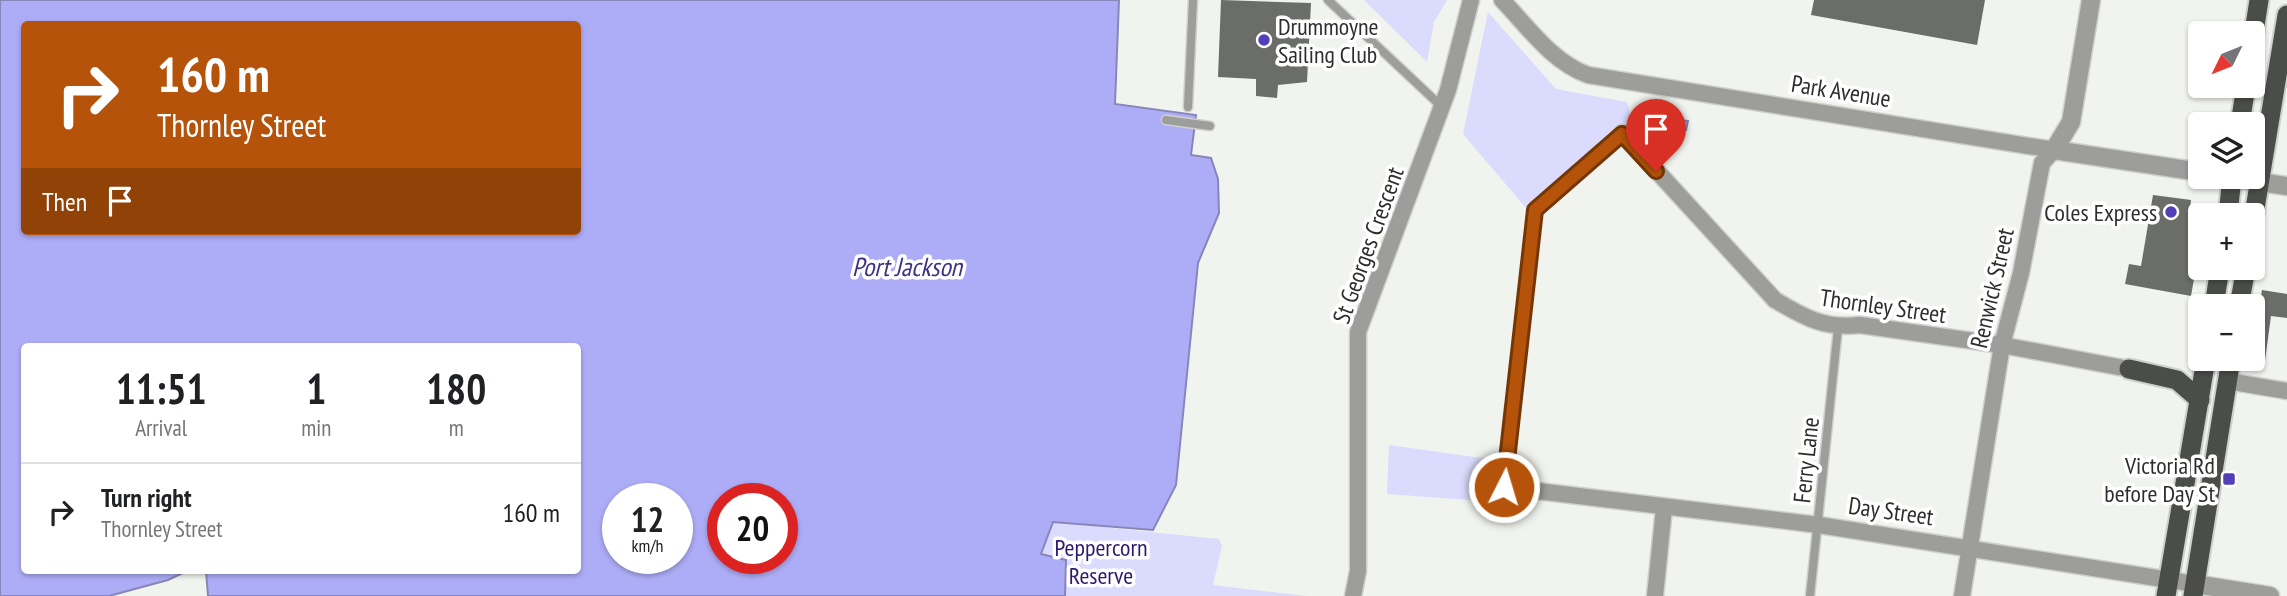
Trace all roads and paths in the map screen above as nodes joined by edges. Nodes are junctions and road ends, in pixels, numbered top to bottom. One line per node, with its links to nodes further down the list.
1 (1193, 0): 9 (lane)
2 (1328, 0): 10 (lane)
3 (1471, 0): 10 (street, St Georges Crescent)
4 (1502, 0): 14 (street, Park Avenue)
5 (2091, 0): 14 (street, Renwick Street)
6 (2259, 0): 8 (highway)
7 (2287, 15): 15 (highway)
8 (2256, 21)
9 (1188, 107)
10 (1442, 107): 33 (street, St Georges Crescent)
11 (1167, 120): 12 (lane)
12 (1210, 126)
13 (1622, 134): 19 (street, Thornley Street); 27 (lane)
14 (2053, 150): 16 (street, Park Avenue); 20 (street, Renwick Street)
15 (2265, 150)
16 (2188, 170)
17 (2265, 182): 18 (street)
18 (2287, 186)
19 (1838, 328): 20 (street, Thornley Street); 29 (lane, Ferry Lane)
20 (2003, 345): 21 (street, Thornley Street); 30 (street, Renwick Street)
21 (2129, 369): 26 (highway)
22 (2204, 371): 26 (highway)
23 (2229, 371): 24 (highway)
24 (2227, 381): 25 (street); 32 (highway)
25 (2287, 391)
26 (2200, 400): 31 (highway)
27 (1504, 487): 28 (street, Day Street)
28 (1664, 508): 29 (street, Day Street); 34 (street)
29 (1819, 525): 30 (street, Day Street); 35 (lane, Ferry Lane)
30 (1968, 547): 31 (street, Day Street); 36 (street, Renwick Street)
31 (2168, 588): 32 (street, Day Street)
32 (2194, 590): 37 (street, Day Street)
33 (1353, 596)
34 (1655, 596)
35 (1811, 596)
36 (1962, 596)
37 (2270, 596)

